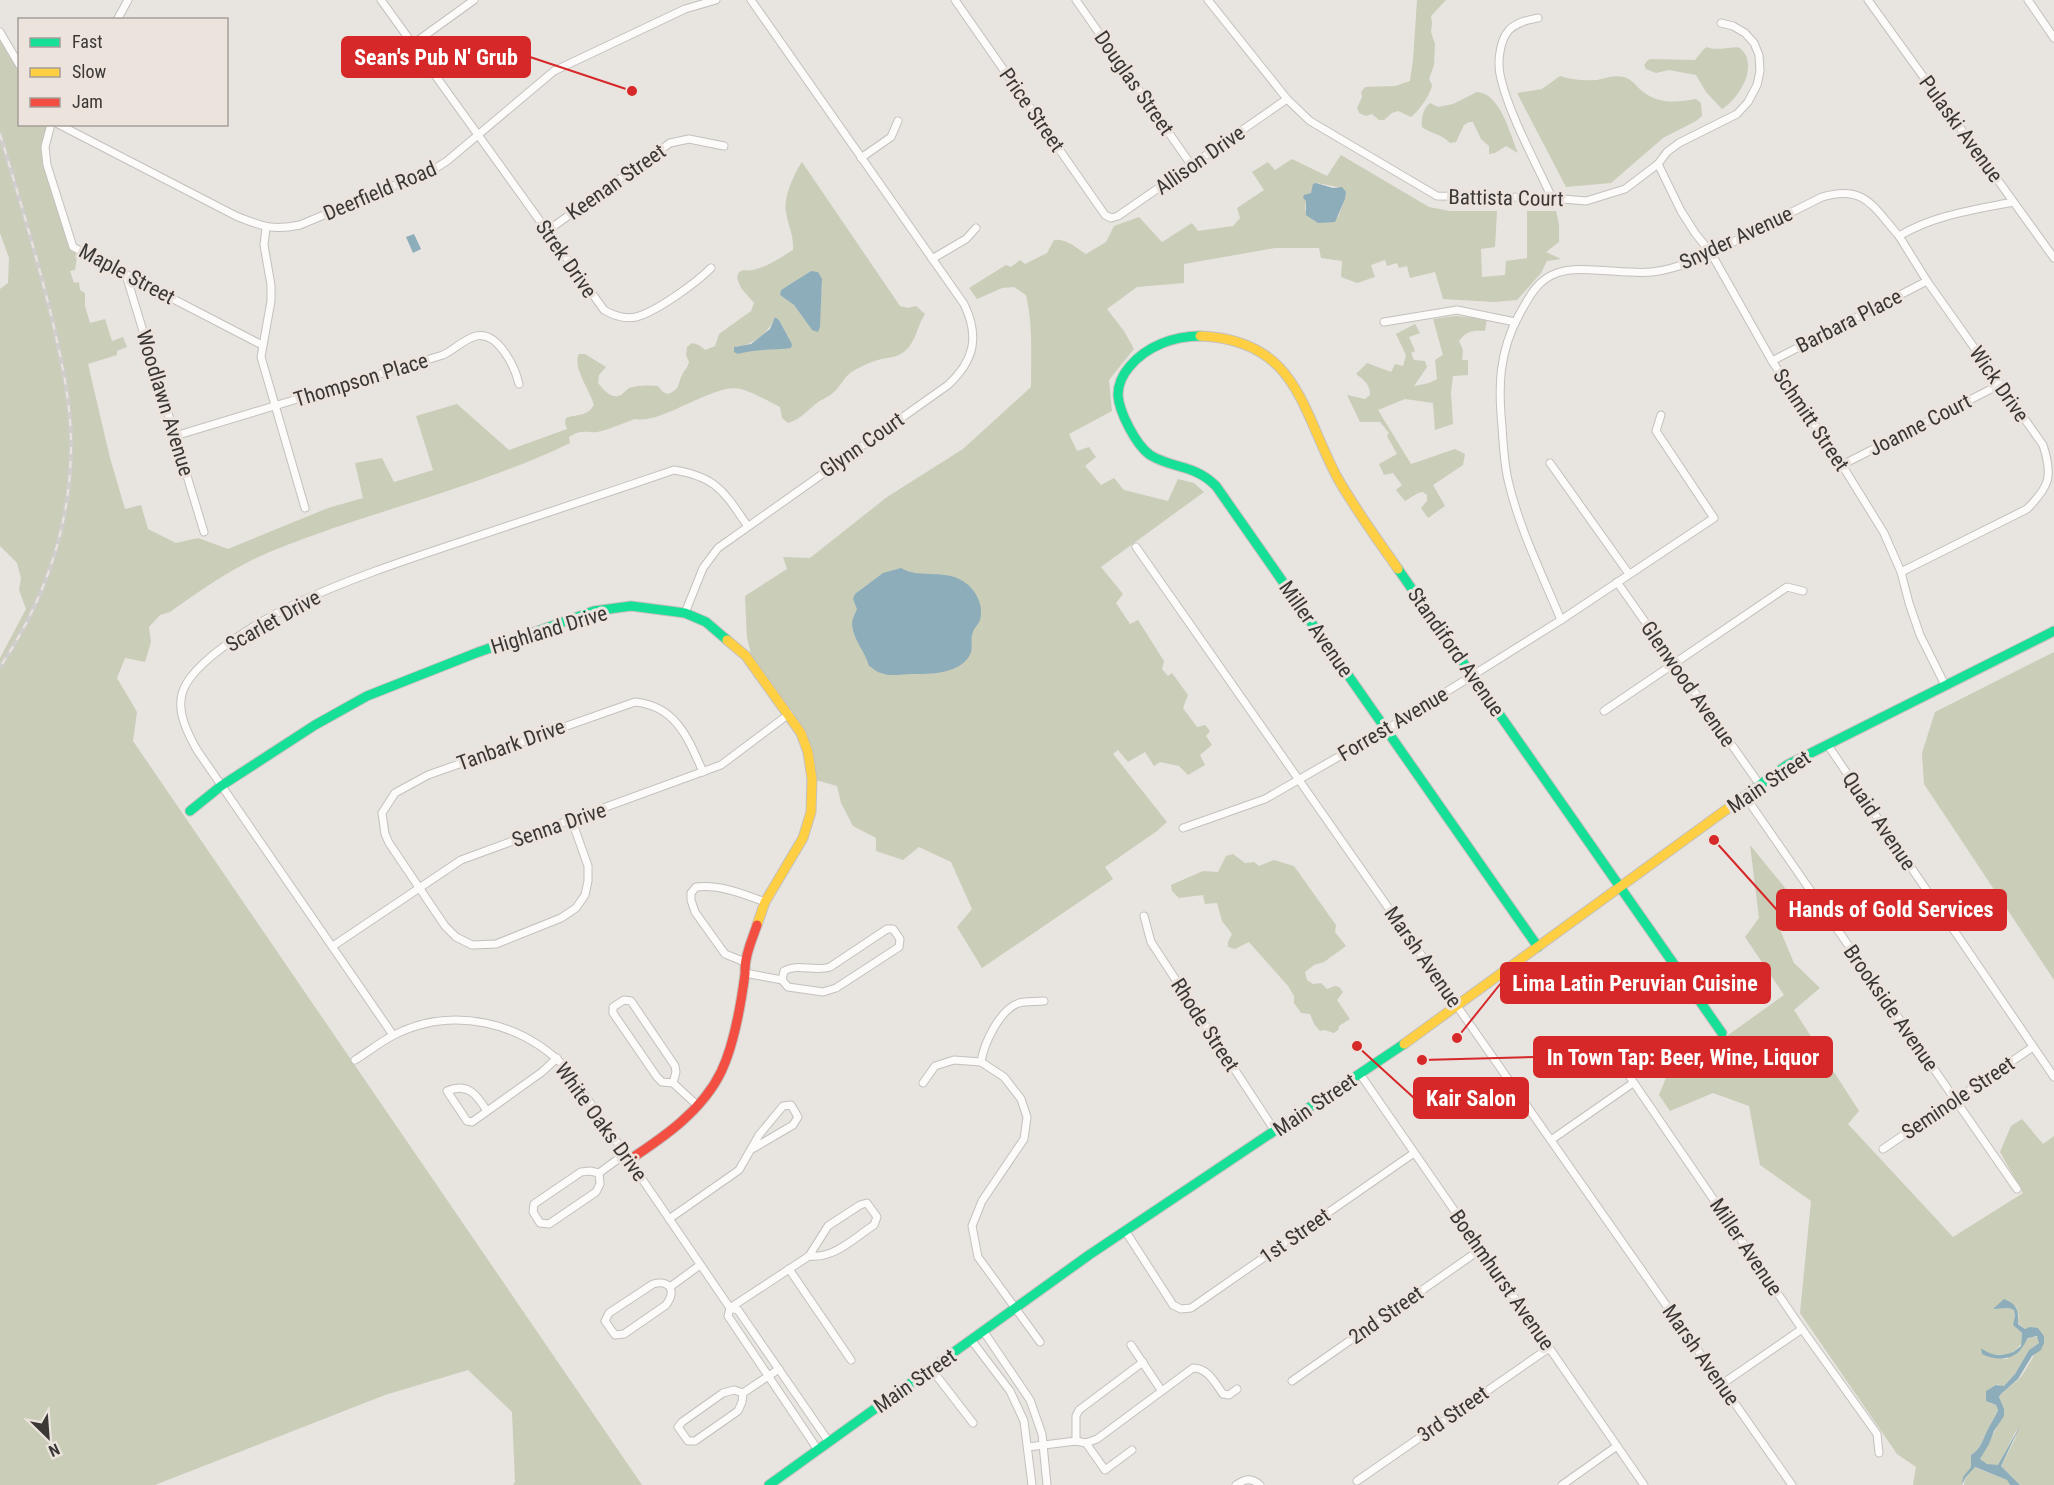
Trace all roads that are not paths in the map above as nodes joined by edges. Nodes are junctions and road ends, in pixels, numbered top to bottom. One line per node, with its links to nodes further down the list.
1 (128, 0): 11 (street)
2 (381, 0): 16 (street, Strek Drive)
3 (474, 0): 16 (street)
4 (716, 0): 22 (street, Deerfield Road)
5 (751, 0): 24 (street, Glynn Court)
6 (955, 0): 29 (street, Price Street)
7 (1076, 0): 26 (street, Douglas Street)
8 (1208, 0): 18 (street, Battista Court)
9 (1868, 0): 28 (street, Pulaski Avenue)
10 (2028, 0): 15 (street)
11 (118, 18)
12 (1538, 18): 27 (street)
13 (1721, 23): 25 (street, Battista Court)
14 (0, 32): 17 (street)
15 (2054, 38)
16 (413, 44): 22 (street, Strek Drive)
17 (18, 63)
18 (1287, 99): 26 (street, Allison Drive); 27 (street, Battista Court)
19 (898, 121): 24 (street)
20 (50, 126): 38 (street, Maple Street)
21 (62, 126): 30 (street, Deerfield Road)
22 (478, 136): 30 (street, Deerfield Road); 32 (street, Strek Drive)
23 (724, 146): 32 (street, Keenan Street)
24 (861, 158): 36 (street, Glynn Court)
25 (1658, 164): 27 (street, Battista Court); 34 (street, Schmitt Street)
26 (1192, 166): 29 (street, Allison Drive)
27 (1552, 198)
28 (2013, 202): 33 (street); 35 (street, Pulaski Avenue)
29 (1111, 218)
30 (266, 228): 43 (street)
31 (976, 228): 36 (street)
32 (547, 231): 37 (street, Strek Drive)
33 (1899, 236): 34 (street, Snyder Avenue); 39 (street, Wick Drive)
34 (1712, 253): 41 (street, Snyder Avenue); 44 (street, Schmitt Street)
35 (2054, 258)
36 (932, 259): 53 (street, Glynn Court)
37 (711, 268)
38 (126, 275): 43 (street, Maple Street); 49 (street, Woodlawn Avenue)
39 (1927, 281): 44 (street, Barbara Place); 46 (street, Wick Drive)
40 (1384, 321): 41 (street)
41 (1515, 322): 61 (street, Snyder Avenue)
42 (1160, 343): 64 (street, Standiford Avenue); 68 (street, Miller Avenue)
43 (262, 345): 47 (street)
44 (1772, 361): 51 (street, Schmitt Street)
45 (519, 384): 47 (street, Thompson Place)
46 (1999, 385): 51 (street, Joanne Court); 56 (street, Wick Drive)
47 (275, 406): 49 (street, Thompson Place); 52 (street)
48 (1661, 416): 57 (street, Forrest Avenue)
49 (175, 436): 54 (street, Woodlawn Avenue)
50 (1550, 463): 57 (street)
51 (1842, 465): 56 (street, Schmitt Street)
52 (305, 507)
53 (747, 525): 60 (street, Glynn Court); 73 (street, Scarlet Drive)
54 (204, 532)
55 (1136, 547): 71 (street, Marsh Avenue)
56 (1901, 572): 65 (street, Schmitt Street)
57 (1629, 574): 58 (street, Forrest Avenue)
58 (1617, 582): 61 (street, Forrest Avenue); 63 (street, Glenwood Avenue)
59 (1803, 591): 63 (street)
60 (685, 613): 67 (street, Highland Drive); 73 (street, Highland Drive)
61 (1561, 620): 64 (street, Forrest Avenue)
62 (2054, 631): 65 (street, Main Street)
63 (1674, 664): 66 (street); 72 (street, Glenwood Avenue)
64 (1473, 676): 68 (street, Forrest Avenue); 78 (street, Standiford Avenue)
65 (1945, 685): 69 (street, Main Street)
66 (1604, 711)
67 (789, 714): 70 (street, Senna Drive); 80 (street, Highland Drive)
68 (1387, 729): 71 (street, Forrest Avenue); 83 (street, Miller Avenue)
69 (1827, 744): 72 (street, Main Street); 92 (street, Quaid Avenue)
70 (703, 772): 76 (street, Senna Drive); 79 (street, Tanbark Drive)
71 (1299, 779): 77 (street, Forrest Avenue); 88 (street, Marsh Avenue)
72 (1760, 785): 74 (street, Main Street)
73 (221, 786): 75 (street, Highland Drive); 82 (street, Scarlet Drive)
74 (1745, 796): 78 (street, Main Street); 101 (street, Brookside Avenue)
75 (190, 811)
76 (572, 821): 79 (street, Senna Drive); 79 (street, Tanbark Drive)
77 (1183, 828)
78 (1620, 888): 83 (street, Main Street); 89 (street, Standiford Avenue)
79 (419, 889): 82 (street, Senna Drive)
80 (765, 902): 84 (street, Highland Drive); 84 (street)
81 (1144, 916): 104 (street, Rhode Street)
82 (333, 946): 90 (street, Scarlet Drive)
83 (1538, 947): 88 (street, Main Street)
84 (745, 962): 85 (street, Highland Drive)
85 (745, 973): 86 (street); 102 (street, Highland Drive)
86 (782, 980): 86 (street)
87 (1044, 1001): 95 (street)
88 (1457, 1006): 96 (street, Main Street); 105 (street, Marsh Avenue)
89 (1722, 1033)
90 (393, 1035): 93 (street, White Oaks Drive); 94 (street, White Oaks Drive)
91 (1606, 1042): 100 (street, Miller Avenue)
92 (2033, 1047): 97 (street, Quaid Avenue); 101 (street, Seminole Street)
93 (557, 1058): 103 (street); 109 (street, White Oaks Drive)
94 (355, 1060)
95 (981, 1062): 99 (street); 120 (street)
96 (1360, 1074): 104 (street, Main Street); 108 (street, Boehmhurst Avenue)
97 (2054, 1077)
98 (673, 1083): 98 (street); 102 (street)
99 (923, 1083)
100 (1633, 1083): 105 (street); 121 (street, Miller Avenue)
101 (1955, 1100): 107 (street, Seminole Street); 111 (street, Brookside Avenue)
102 (698, 1106): 109 (street, Highland Drive)
103 (488, 1111): 103 (street)
104 (1275, 1131): 113 (street, Main Street)
105 (1551, 1140): 133 (street, Marsh Avenue)
106 (754, 1148): 106 (street); 112 (street)
107 (1883, 1149)
108 (1414, 1153): 113 (street, 1st Street); 114 (street, Boehmhurst Avenue)
109 (627, 1157): 110 (street); 112 (street, White Oaks Drive)
110 (599, 1173): 110 (street)
111 (2017, 1189)
112 (669, 1218): 116 (street, White Oaks Drive)
113 (1126, 1232): 120 (street, Main Street)
114 (1481, 1249): 126 (street, Boehmhurst Avenue); 132 (street, 2nd Street)
115 (809, 1256): 115 (street); 117 (street)
116 (700, 1265): 118 (street); 119 (street, White Oaks Drive)
117 (789, 1269): 119 (street); 127 (street)
118 (670, 1287): 118 (street)
119 (730, 1308): 129 (street, White Oaks Drive); 131 (street, White Oaks Drive)
120 (1016, 1309): 122 (street, Main Street); 124 (street)
121 (1802, 1329): 133 (street); 146 (street, Miller Avenue)
122 (984, 1332): 123 (street, Main Street); 141 (street)
123 (972, 1341): 130 (street, Main Street); 143 (street)
124 (1040, 1342)
125 (1131, 1345): 128 (street)
126 (1549, 1348): 142 (street, Boehmhurst Avenue); 147 (street, 3rd Street)
127 (851, 1360)
128 (1143, 1362): 135 (street); 138 (street)
129 (779, 1369): 131 (street); 139 (street, White Oaks Drive)
130 (932, 1370): 137 (street); 139 (street, Main Street)
131 (768, 1376): 136 (street); 144 (street, White Oaks Drive)
132 (1292, 1381)
133 (1722, 1384): 155 (street, Marsh Avenue)
134 (1236, 1389): 135 (street)
135 (1161, 1390): 140 (street)
136 (743, 1393): 136 (street)
137 (972, 1423)
138 (1076, 1441): 140 (street); 141 (street)
139 (829, 1442): 144 (street, Main Street)
140 (1086, 1443): 145 (street)
141 (1043, 1446): 143 (street); 150 (street)
142 (1617, 1446): 153 (street); 154 (street, Boehmhurst Avenue)
143 (1028, 1447): 149 (street)
144 (818, 1450): 148 (street, Main Street)
145 (1132, 1450)
146 (1879, 1454)
147 (1357, 1481)
148 (769, 1485)
149 (1032, 1485)
150 (1047, 1485)
151 (1236, 1485): 152 (street)
152 (1260, 1485)
153 (1562, 1485)
154 (1644, 1485)
155 (1792, 1485)

